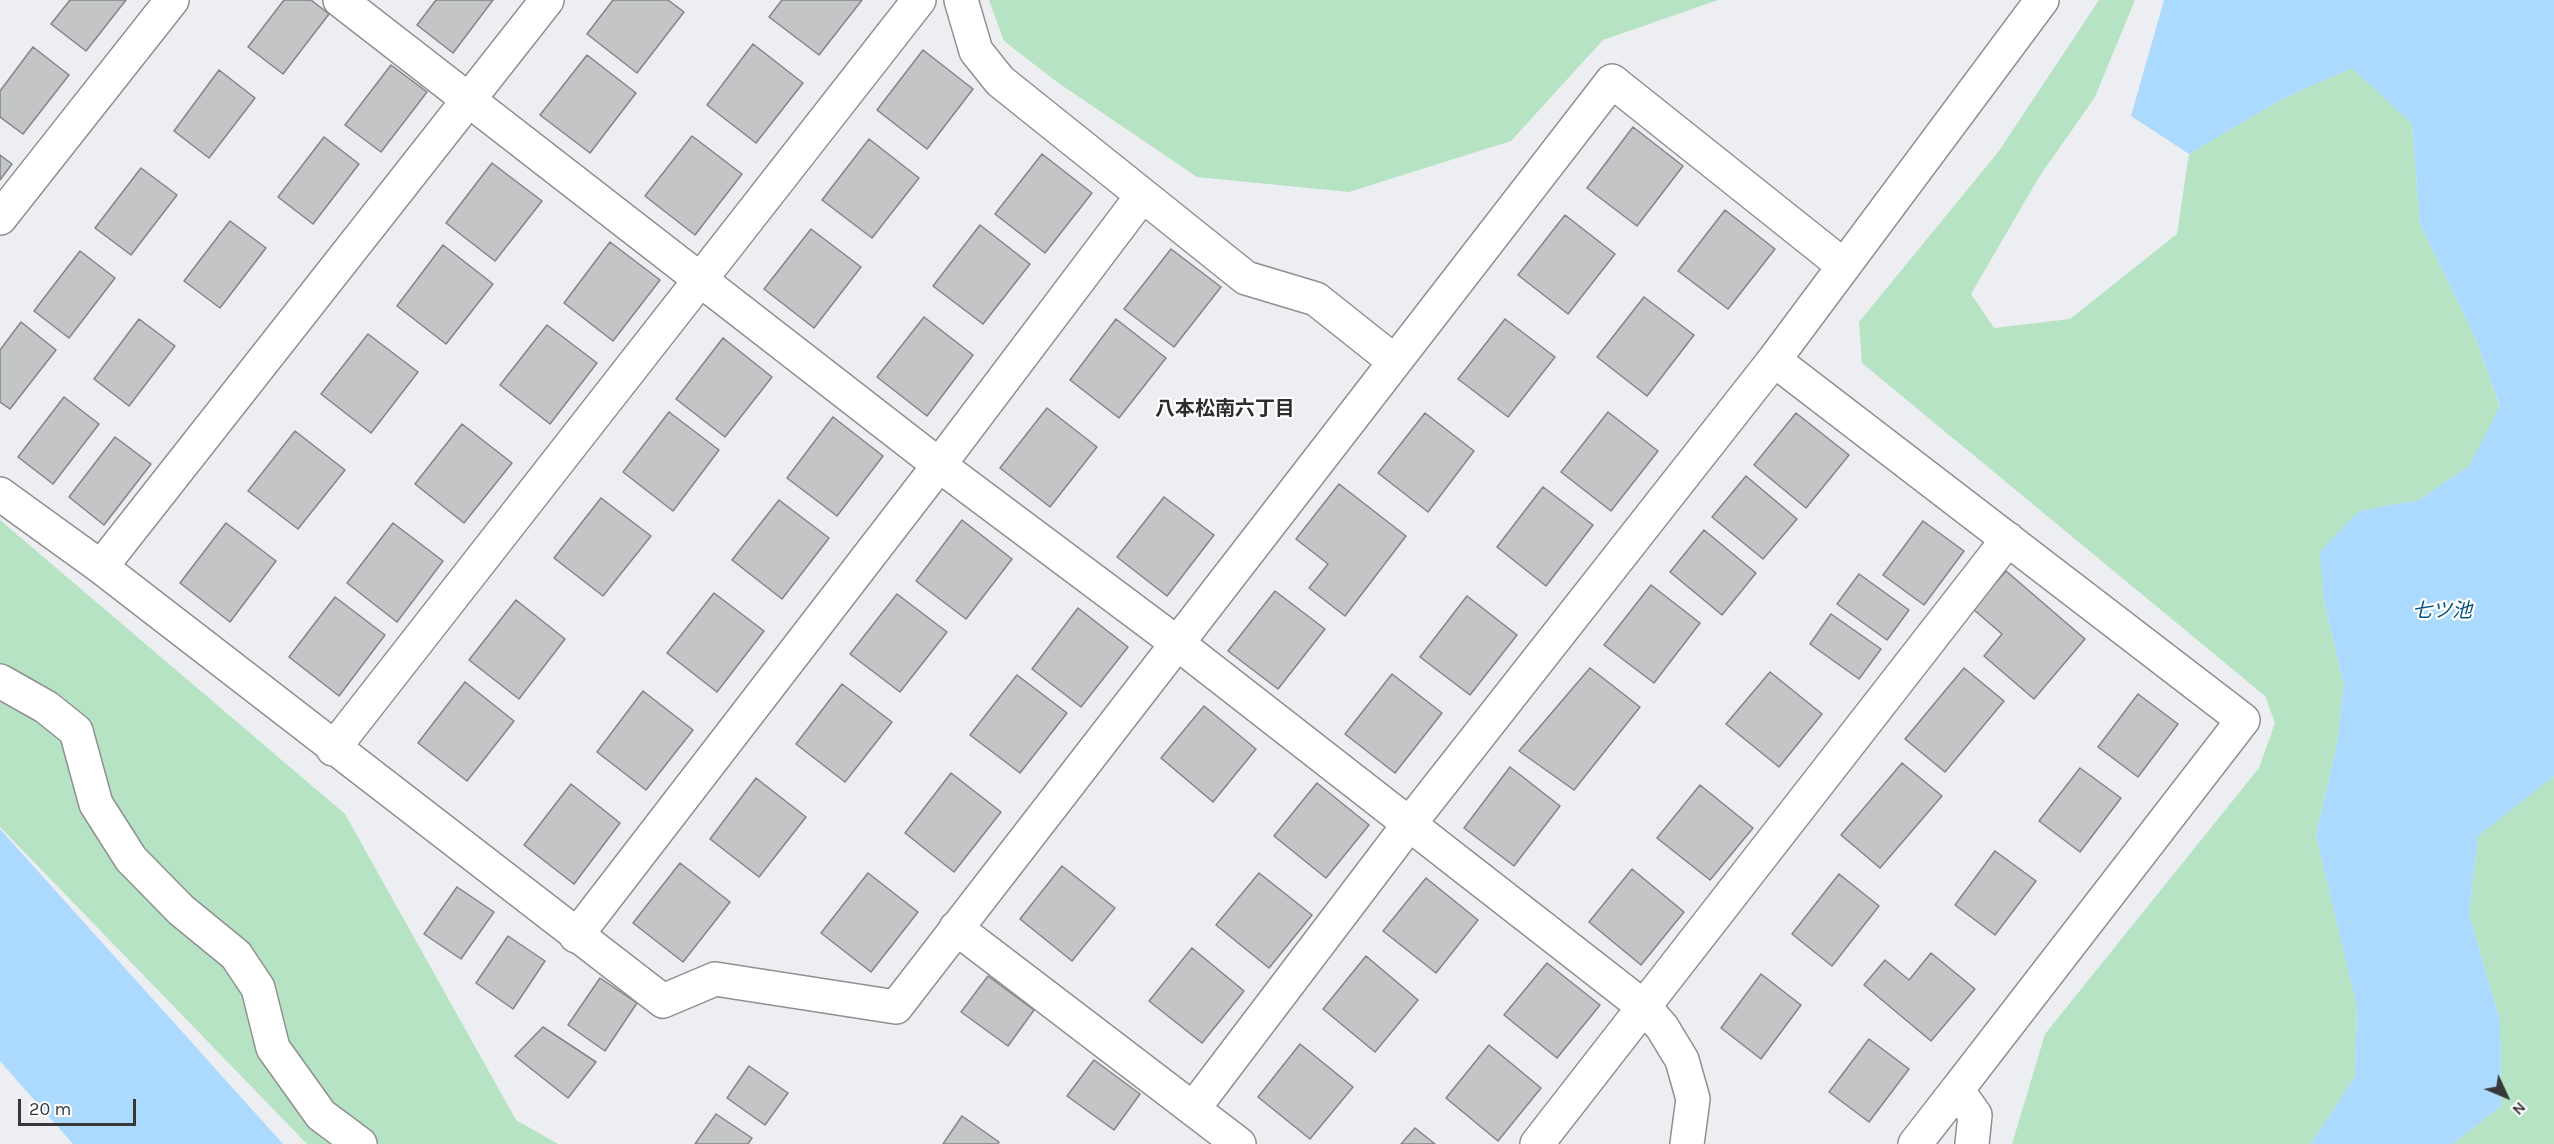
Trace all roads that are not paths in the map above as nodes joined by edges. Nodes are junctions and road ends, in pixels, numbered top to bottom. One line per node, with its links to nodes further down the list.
1 (172, 0): 9 (street)
2 (340, 0): 7 (street)
3 (547, 0): 7 (street)
4 (918, 0): 11 (street)
5 (961, 0): 8 (street)
6 (2042, 0): 10 (street)
7 (470, 100): 11 (street); 17 (street)
8 (1142, 196): 13 (street); 14 (street)
9 (0, 218)
10 (1844, 266): 12 (street); 13 (street)
11 (702, 279): 14 (street); 20 (street)
12 (1774, 360): 16 (street); 21 (street)
13 (1394, 361): 18 (street)
14 (939, 465): 18 (street); 23 (street)
15 (0, 494): 17 (street)
16 (2008, 539): 24 (street); 25 (street)
17 (101, 567): 20 (street)
18 (1177, 643): 21 (street); 22 (street)
19 (0, 681): 27 (street)
20 (333, 749): 23 (street)
21 (1410, 823): 24 (street); 26 (street)
22 (956, 928): 23 (street); 26 (street)
23 (576, 936)
24 (1644, 1007): 29 (street); 30 (street)
25 (1957, 1089): 31 (street); 32 (street)
26 (1193, 1109): 28 (street)
27 (360, 1144)
28 (1239, 1144)
29 (1537, 1144)
30 (1687, 1144)
31 (1915, 1144)
32 (1972, 1144)

